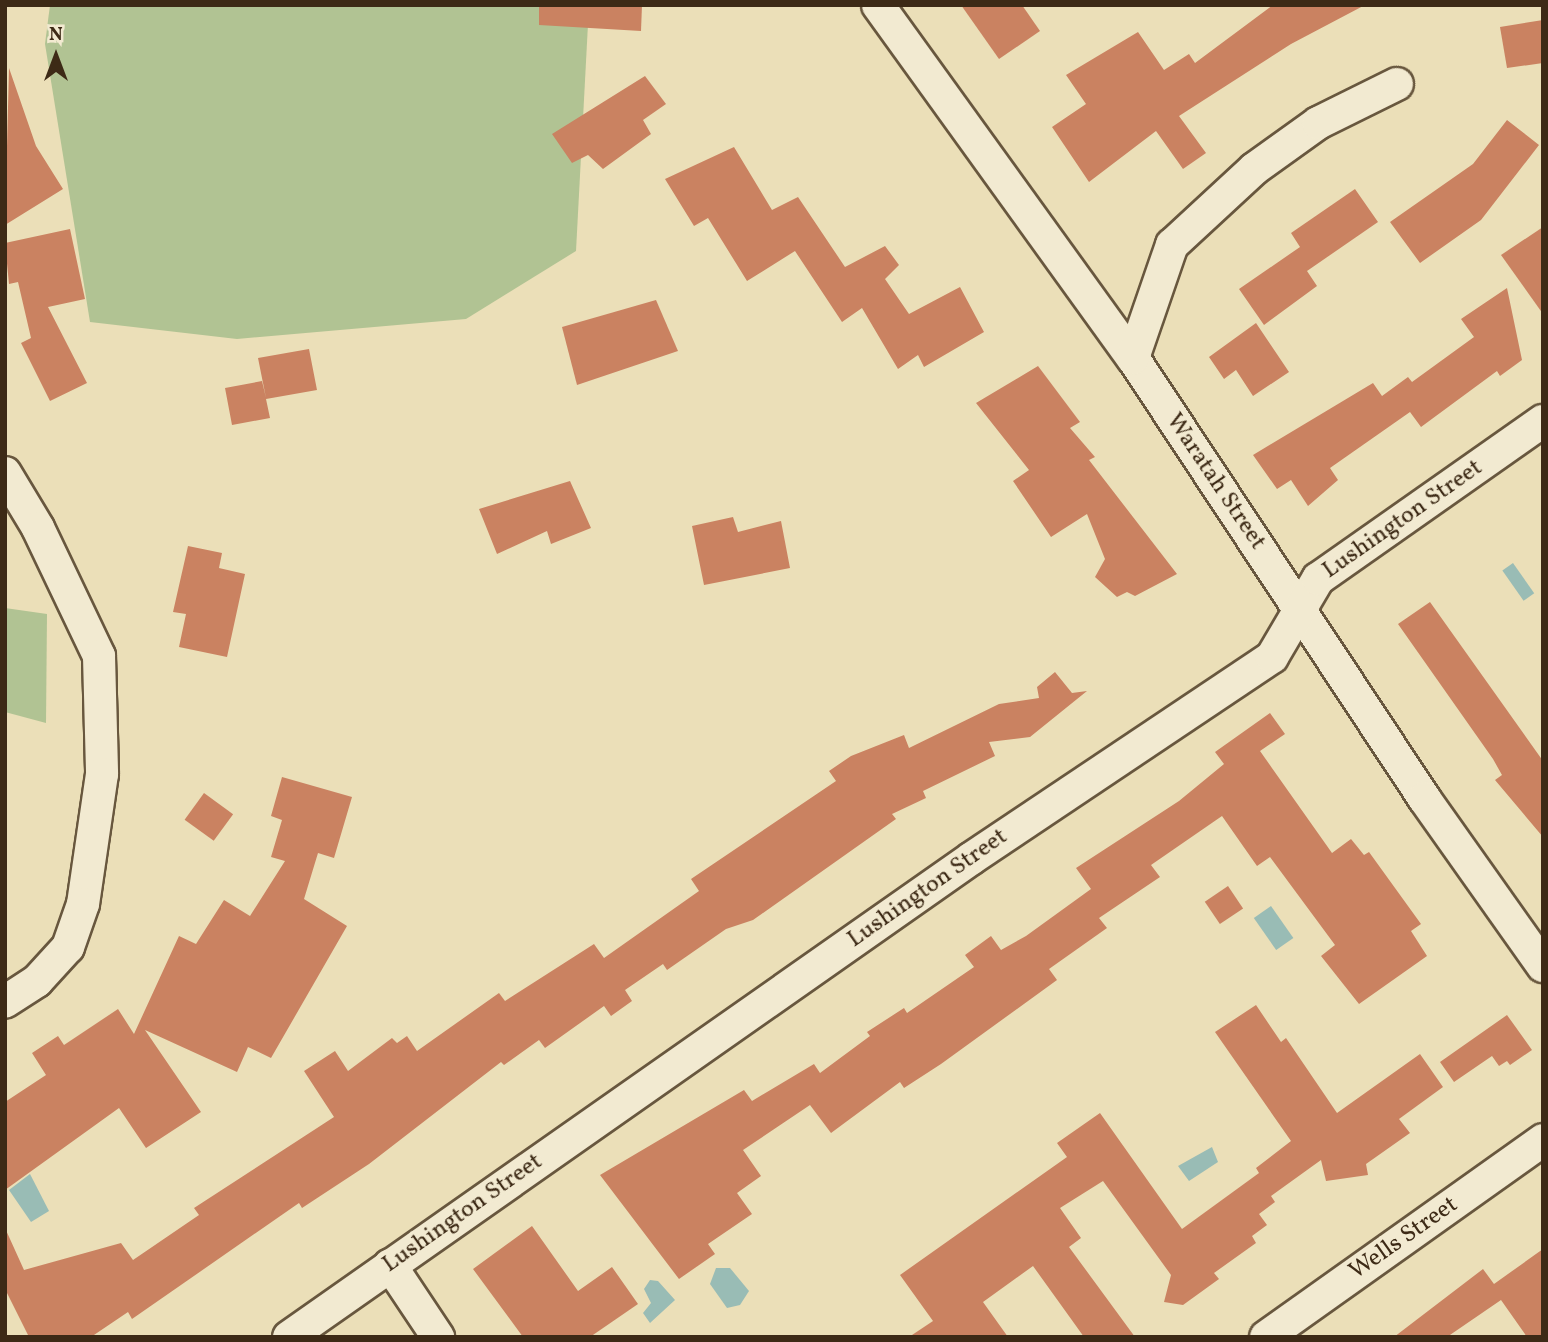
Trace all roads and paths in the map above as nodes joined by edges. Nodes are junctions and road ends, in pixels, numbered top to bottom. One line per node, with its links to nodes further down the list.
1 (878, 5): 3 (street, Waratah Street)
2 (1397, 84): 3 (street)
3 (1133, 358): 6 (street, Waratah Street)
4 (1543, 421): 6 (street, Lushington Street)
5 (5, 473): 8 (street)
6 (1302, 612): 7 (street, Waratah Street); 10 (street, Lushington Street)
7 (1543, 966)
8 (5, 1002)
9 (1543, 1140): 13 (street, Wells Street)
10 (390, 1265): 11 (street, Lushington Street); 12 (street)
11 (289, 1337)
12 (438, 1337)
13 (1266, 1337)

